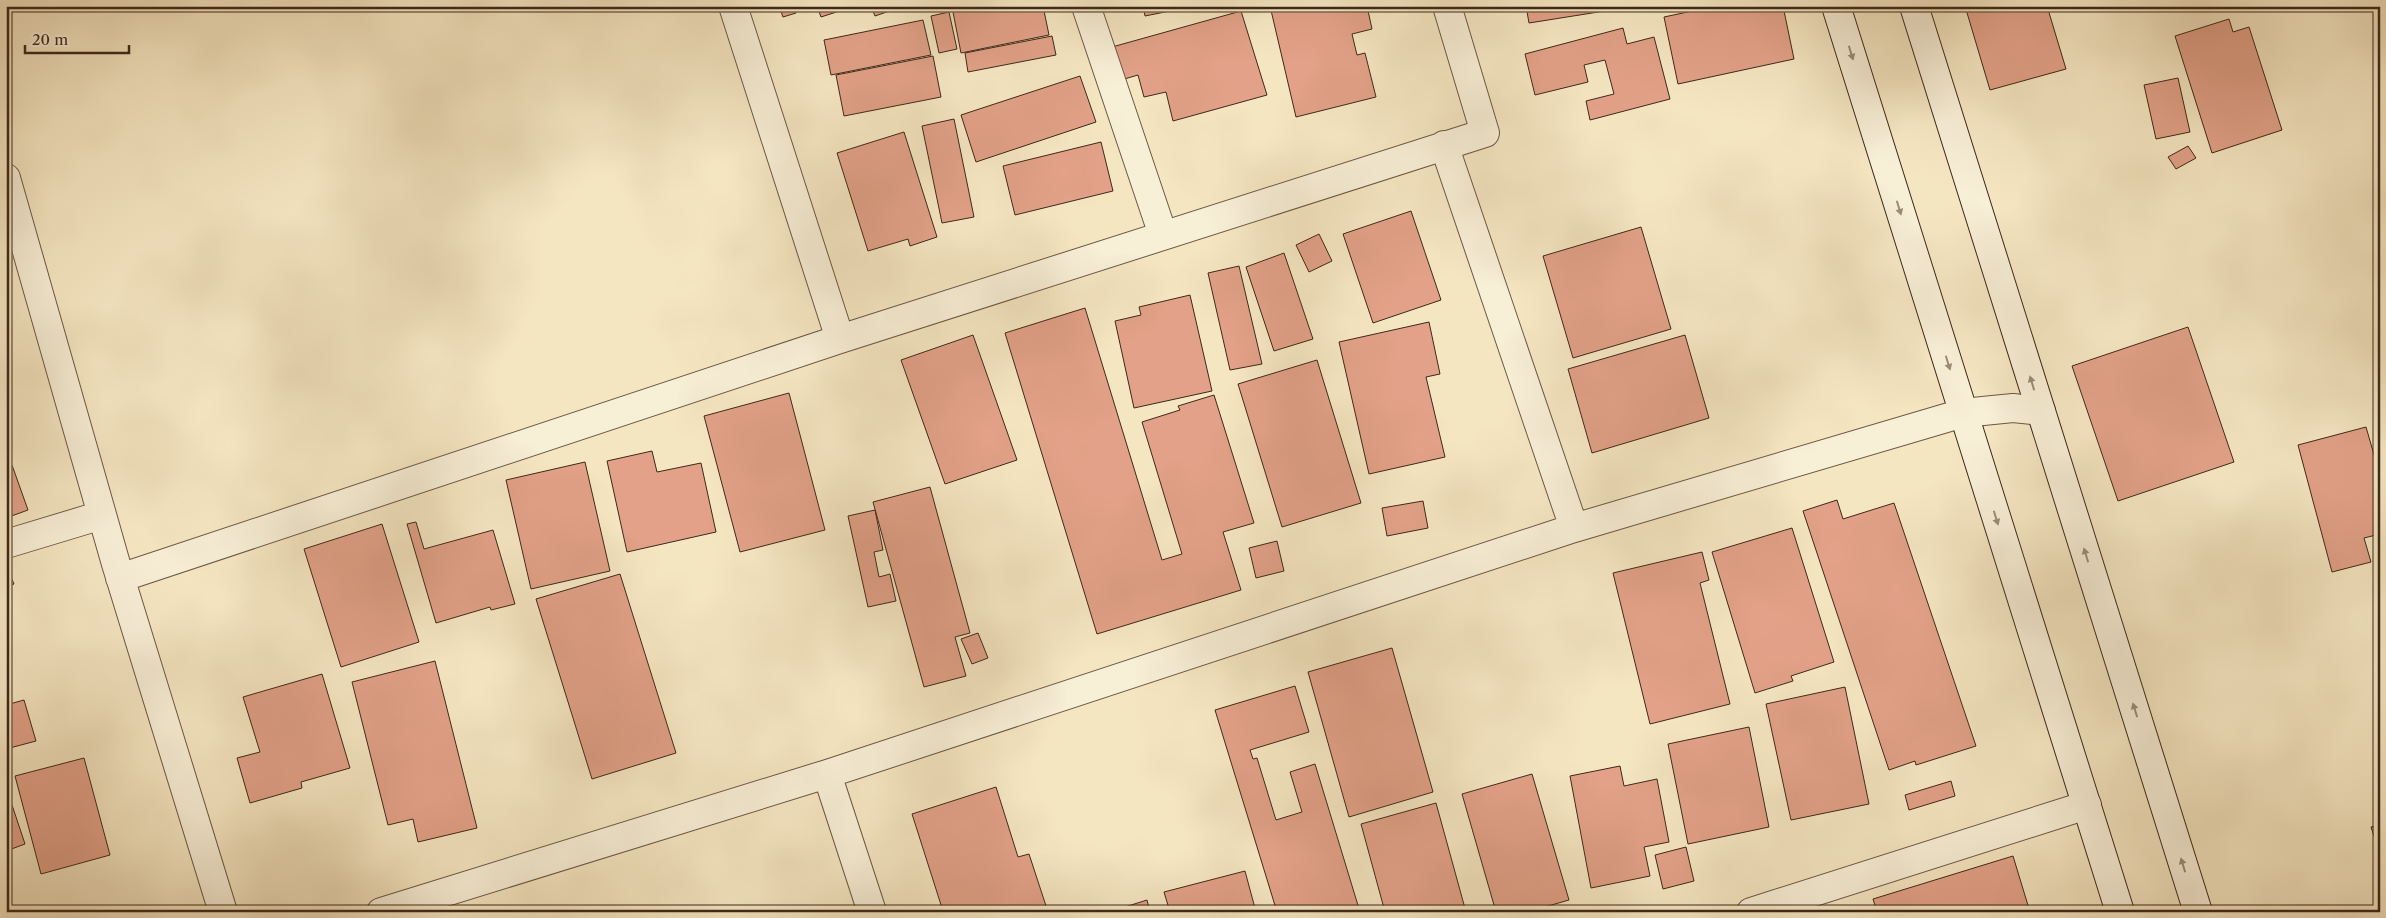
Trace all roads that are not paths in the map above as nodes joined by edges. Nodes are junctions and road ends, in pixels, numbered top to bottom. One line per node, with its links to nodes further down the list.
1 (733, 6): 9 (street)
2 (1086, 6): 8 (street)
3 (1447, 6): 6 (street)
4 (1836, 6): 11 (street, one-way to 11)
5 (1914, 6): 10 (street, one-way to 5)
6 (1444, 145): 8 (street); 13 (street)
7 (6, 178): 12 (street)
8 (1163, 235): 9 (street)
9 (840, 339): 15 (street)
10 (2041, 411): 11 (street); 23 (street, one-way to 10)
11 (1963, 413): 13 (street); 17 (street, one-way to 17)
12 (102, 515): 14 (street); 15 (street)
13 (1574, 528): 16 (street)
14 (6, 544)
15 (120, 578): 18 (street)
16 (827, 774): 19 (street); 20 (street)
17 (2087, 805): 21 (street); 22 (street)
18 (223, 912)
19 (381, 912)
20 (872, 912)
21 (1751, 912)
22 (2120, 912)
23 (2198, 912)

